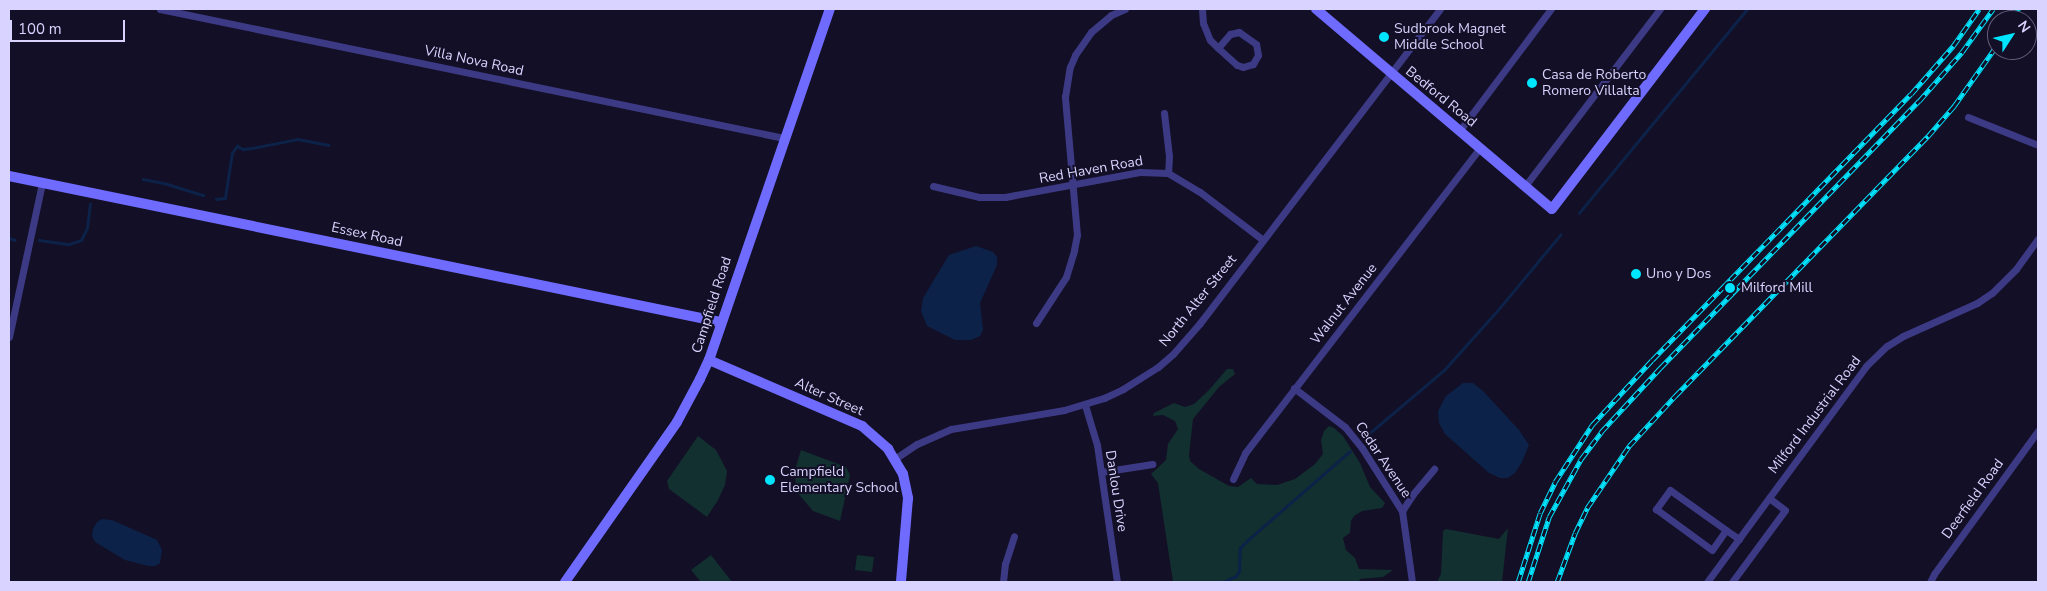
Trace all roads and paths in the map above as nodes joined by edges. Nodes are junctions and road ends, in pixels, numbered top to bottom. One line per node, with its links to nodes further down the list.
1 (160, 9): 15 (street, Villa Nova Road)
2 (830, 9): 15 (street, Campfield Road)
3 (1125, 9): 22 (street)
4 (1202, 9): 10 (street)
5 (1316, 9): 11 (street, Bedford Road)
6 (1440, 9): 11 (street, North Alter Street)
7 (1551, 9): 14 (street)
8 (1660, 9): 23 (street)
9 (1705, 9): 23 (street, Bedford Road)
10 (1218, 48): 10 (street)
11 (1391, 73): 14 (street, Bedford Road); 25 (street, North Alter Street)
12 (1164, 113): 18 (street)
13 (1968, 117): 16 (street)
14 (1460, 130): 17 (street, Bedford Road)
15 (784, 138): 26 (street, Campfield Road)
16 (2038, 145)
17 (1481, 147): 23 (street, Bedford Road); 30 (street, Walnut Avenue)
18 (1168, 173): 22 (street, Red Haven Road); 25 (street, Red Haven Road)
19 (9, 176): 20 (street, Essex Road)
20 (42, 183): 26 (street, Essex Road); 28 (street)
21 (933, 186): 22 (street, Red Haven Road)
22 (1074, 186): 27 (street)
23 (1525, 186)
24 (2038, 239): 38 (street, Milford Industrial Road)
25 (1263, 240): 31 (street, North Alter Street)
26 (720, 322): 29 (street, Campfield Road)
27 (1036, 323)
28 (9, 337)
29 (708, 360): 33 (street, Alter Street); 43 (street, Campfield Road)
30 (1294, 388): 37 (street, Walnut Avenue); 39 (street, Cedar Avenue)
31 (1085, 404): 33 (street, North Alter Street); 36 (street, Danlou Drive)
32 (2038, 430): 50 (street, Deerfield Road)
33 (896, 458): 44 (street, Alter Street)
34 (1152, 464): 36 (street)
35 (1434, 469): 39 (street)
36 (1101, 472): 46 (street, Danlou Drive)
37 (1233, 479)
38 (1769, 498): 42 (street, Milford Industrial Road); 49 (street)
39 (1402, 511): 47 (street)
40 (1726, 530): 40 (street); 42 (street)
41 (1014, 536): 45 (street)
42 (1739, 539): 48 (street, Milford Industrial Road)
43 (565, 582)
44 (901, 582)
45 (1003, 582)
46 (1117, 582)
47 (1412, 582)
48 (1707, 582)
49 (1732, 582)
50 (1930, 582)

